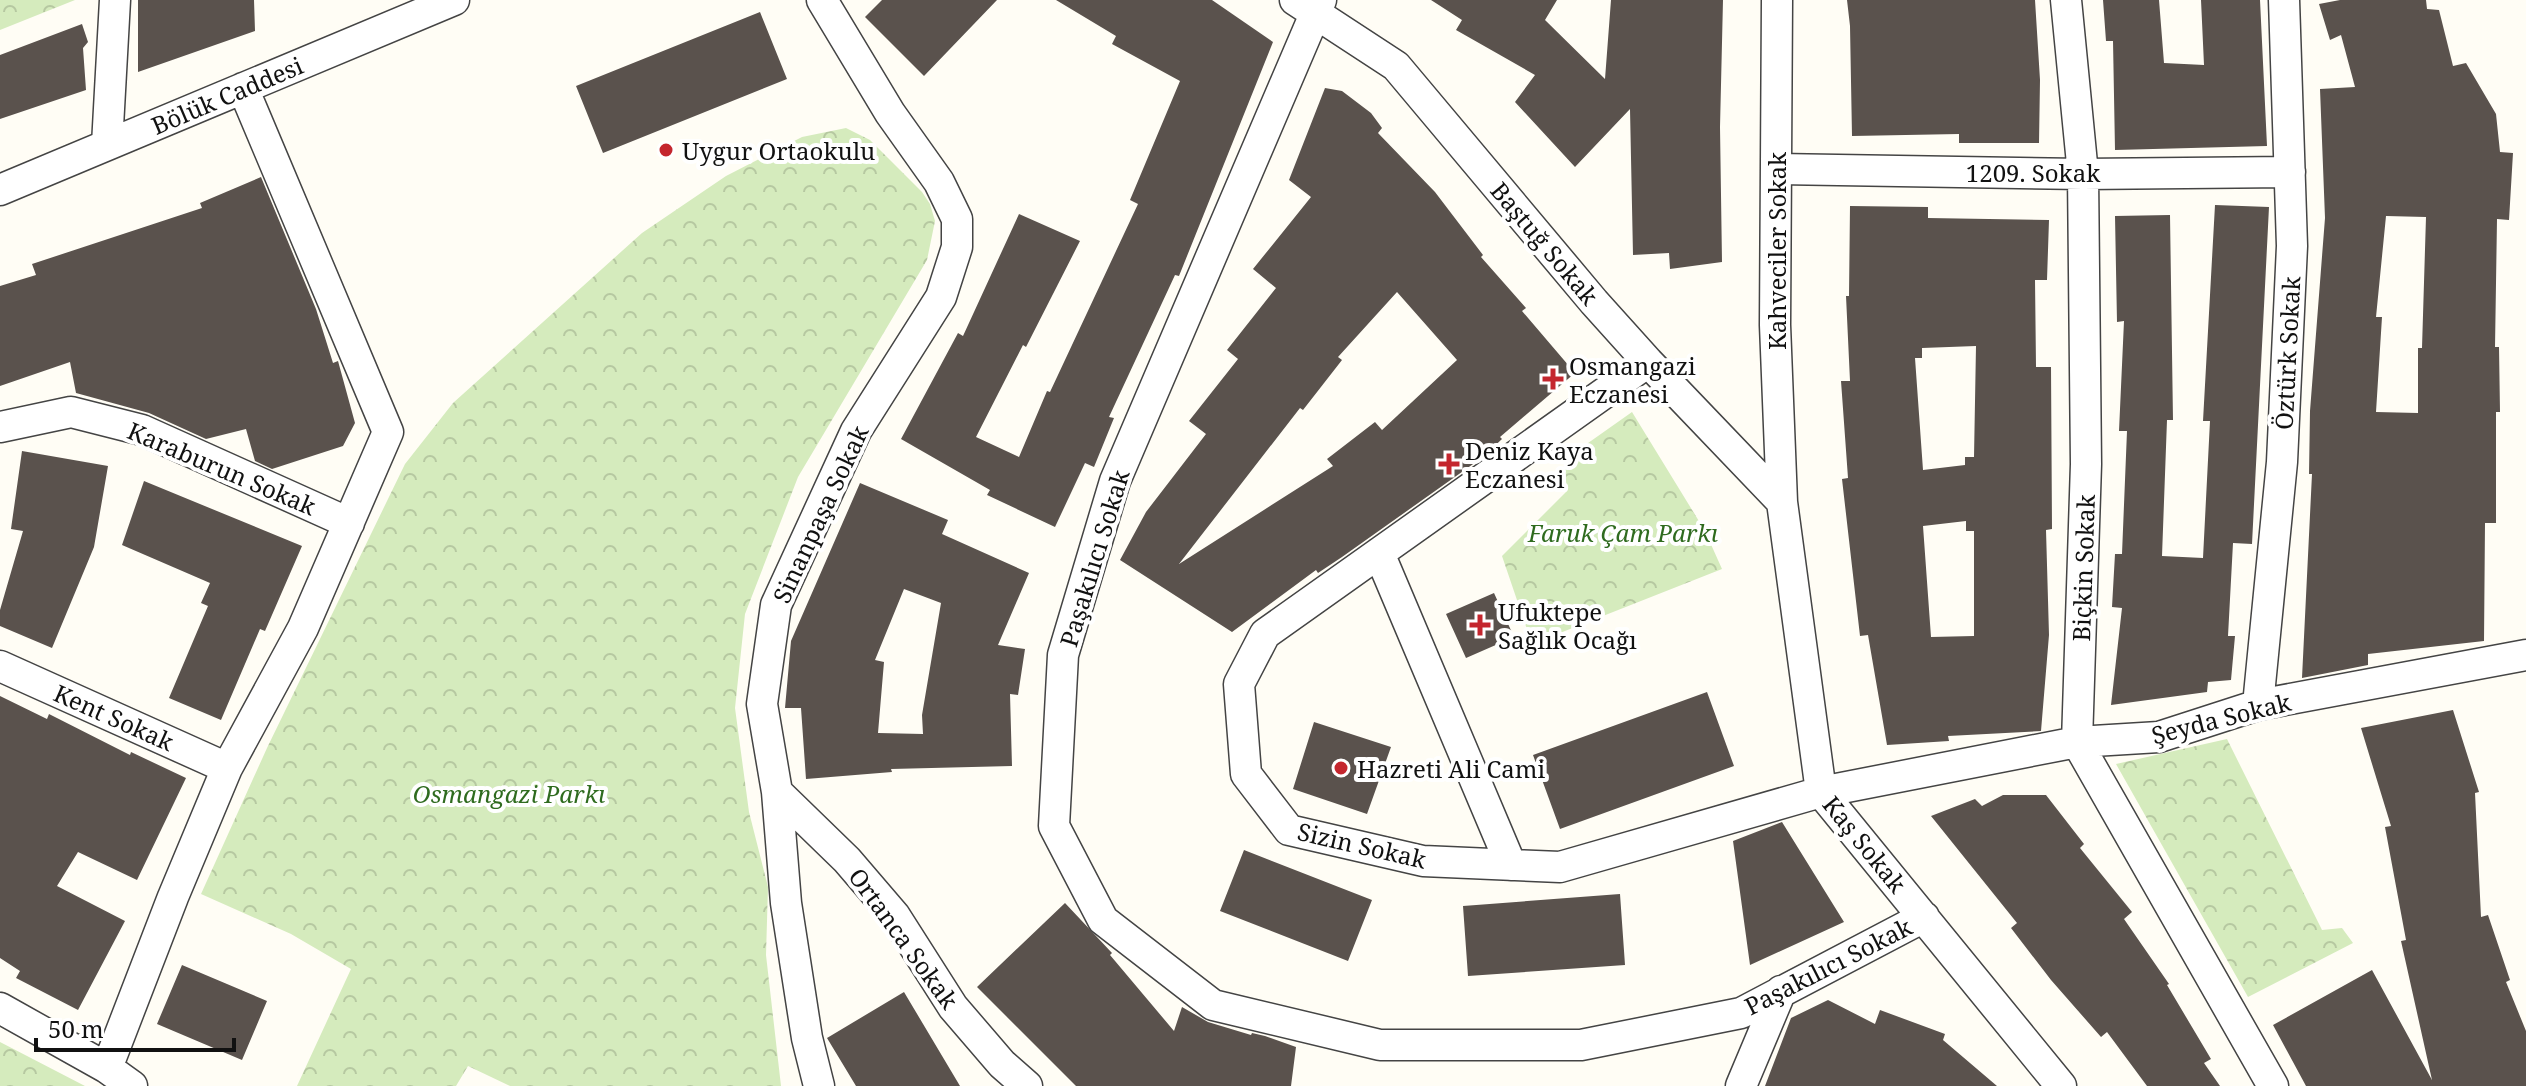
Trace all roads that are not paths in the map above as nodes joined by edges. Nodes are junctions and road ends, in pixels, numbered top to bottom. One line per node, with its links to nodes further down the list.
1 (115, 0): 10 (street)
2 (454, 0): 8 (street, Bölük Caddesi)
3 (822, 0): 25 (street, Sinanpaşa Sokak)
4 (1777, 0): 11 (street, Kahveciler Sokak)
5 (2066, 0): 13 (street, Biçkin Sokak)
6 (2284, 0): 12 (street, Öztürk Sokak)
7 (1310, 4): 15 (street, Baştuğ Sokak); 29 (street, Paşakılıcı Sokak)
8 (400, 11): 9 (street, Bölük Caddesi)
9 (243, 88): 10 (street, Bölük Caddesi); 18 (street)
10 (107, 145): 14 (street, Bölük Caddesi)
11 (1776, 169): 13 (street, 1209. Sokak); 17 (street, Kahveciler Sokak)
12 (2290, 172): 13 (street, 1209. Sokak); 22 (street, Öztürk Sokak)
13 (2083, 174): 23 (street, Biçkin Sokak)
14 (0, 190)
15 (1648, 362): 17 (street, Baştuğ Sokak); 19 (street, Sizin Sokak)
16 (0, 427): 18 (street, Karaburun Sokak)
17 (1782, 502): 26 (street, Kaş Sokak)
18 (349, 523): 24 (street)
19 (1379, 553): 27 (street); 27 (street, Sizin Sokak)
20 (2526, 655): 22 (street, Şeyda Sokak)
21 (0, 666): 24 (street, Kent Sokak)
22 (2258, 705): 23 (street, Şeyda Sokak)
23 (2077, 742): 26 (street, Şeyda Sokak); 37 (street)
24 (227, 768): 31 (street)
25 (777, 792): 33 (street, Sinanpaşa Sokak); 34 (street, Ortanca Sokak)
26 (1821, 792): 27 (street, Sizin Sokak); 28 (street, Kaş Sokak)
27 (1511, 865)
28 (1924, 917): 29 (street, Paşakılıcı Sokak); 36 (street, Kaş Sokak)
29 (1781, 991): 35 (street)
30 (0, 1008): 31 (street)
31 (107, 1068): 32 (street)
32 (132, 1086)
33 (819, 1086)
34 (1027, 1086)
35 (1741, 1086)
36 (2061, 1086)
37 (2273, 1086)

